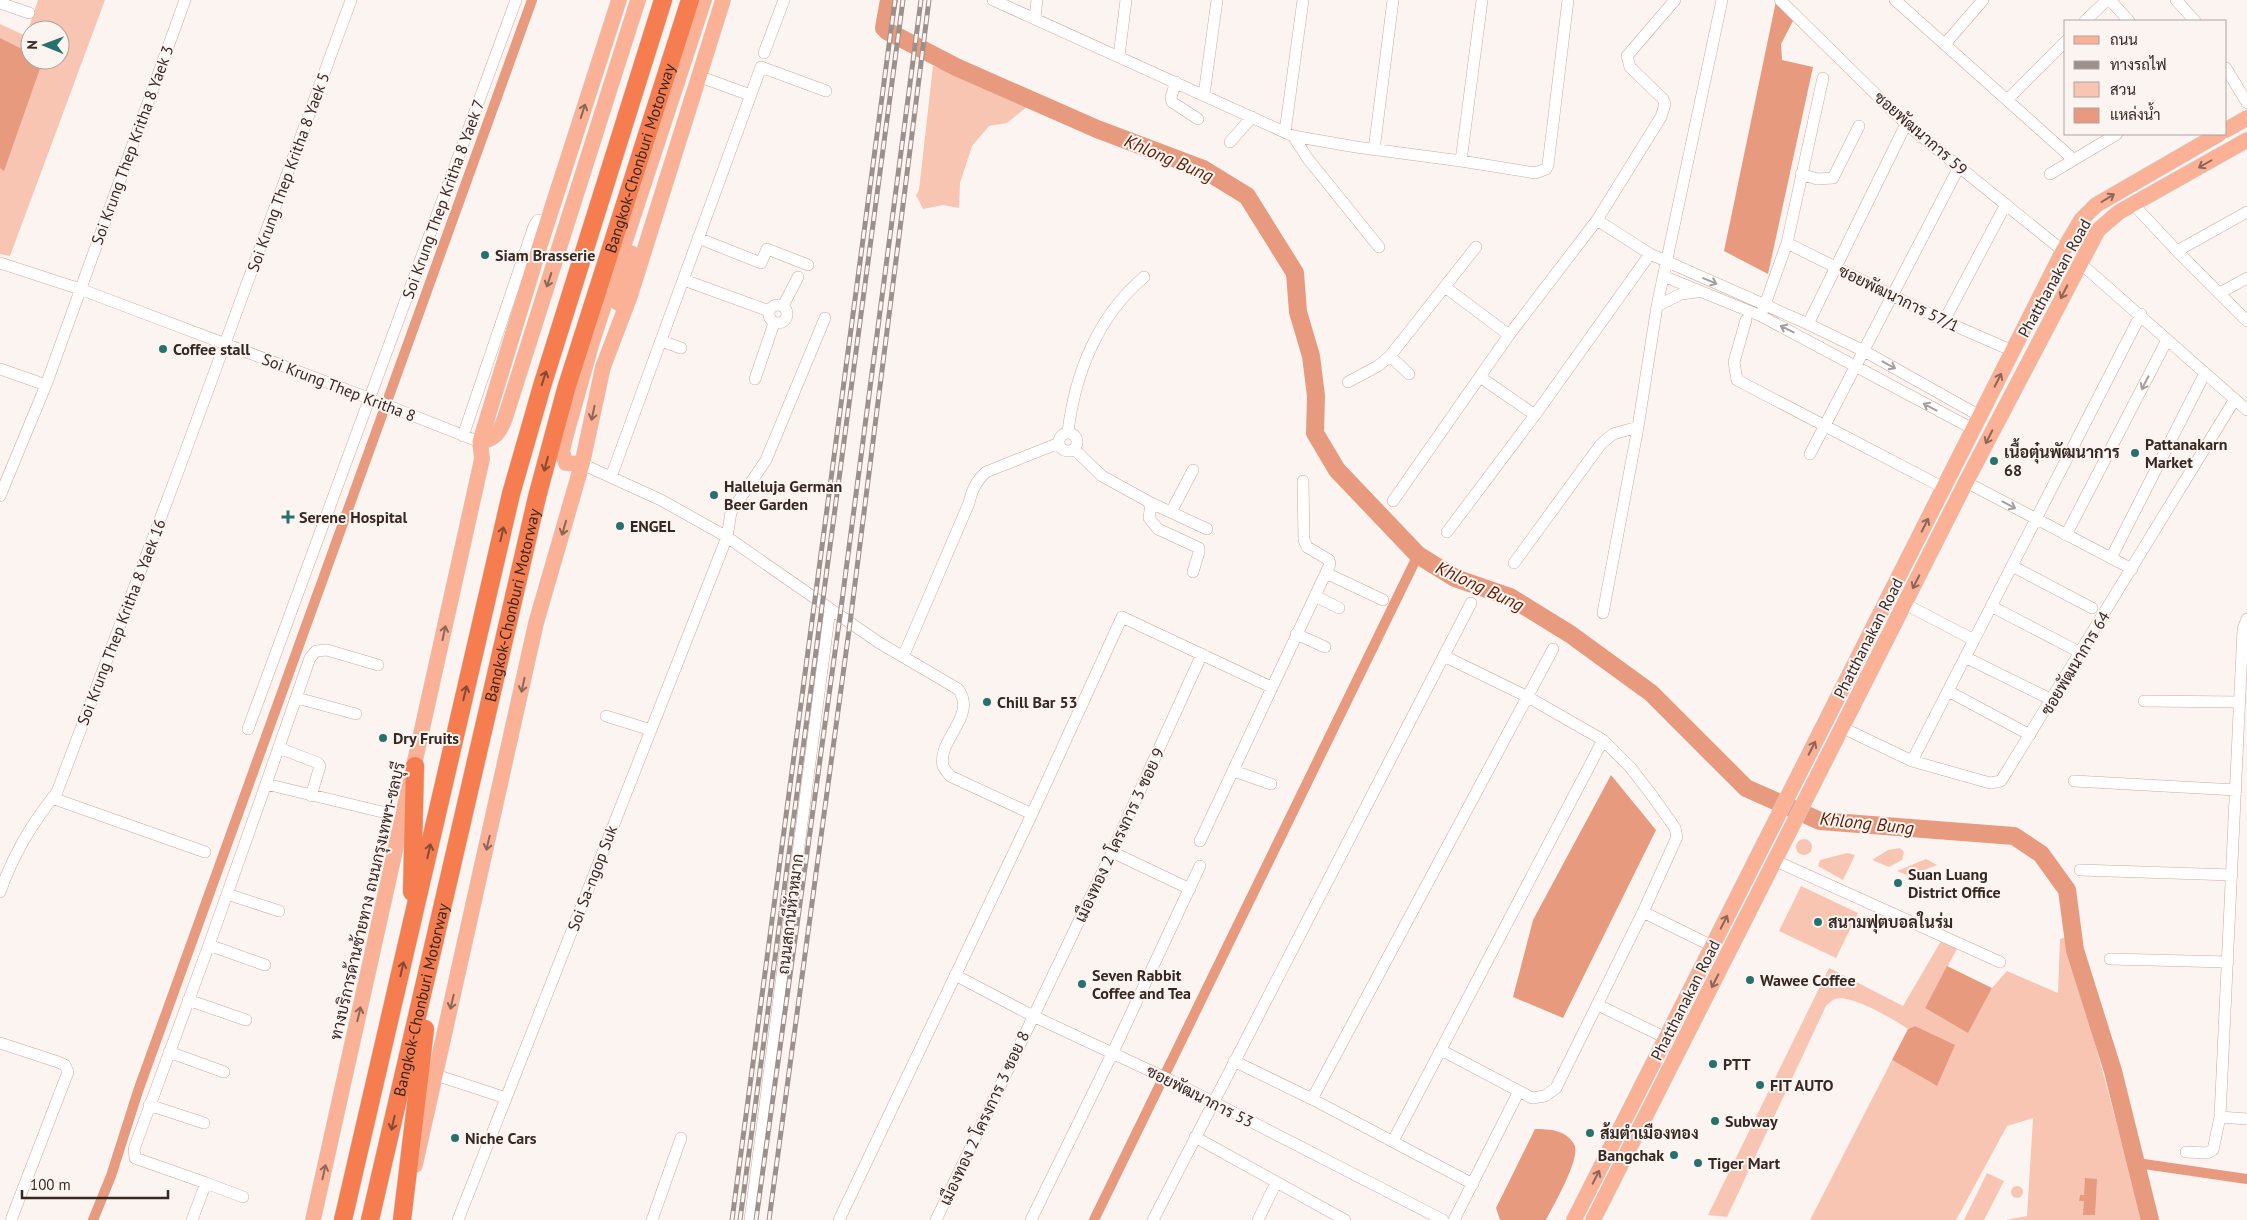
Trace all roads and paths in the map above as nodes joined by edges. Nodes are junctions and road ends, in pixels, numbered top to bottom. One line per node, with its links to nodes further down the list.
1 (185, 0): 89 (street, Soi Krung Thep Kritha 8 Yaek 3)
2 (351, 0): 110 (street, Soi Krung Thep Kritha 8 Yaek 5)
3 (516, 0): 125 (street, Soi Krung Thep Kritha 8 Yaek 7)
4 (619, 0): 69 (main road, ทางบริการด้านซ้ายทาง ถนนกรุงเทพฯ-ชลบุรี, one-way to 4)
5 (633, 0): 93 (main road)
6 (638, 0): 108 (main road, one-way to 108)
7 (663, 0): 219 (highway, Bangkok-Chonburi Motorway, one-way to 7)
8 (690, 0): 220 (highway, Bangkok-Chonburi Motorway, one-way to 220)
9 (704, 0): 139 (main road)
10 (714, 0): 115 (main road)
11 (723, 0): 39 (main road)
12 (784, 0): 36 (street)
13 (993, 0): 30 (street)
14 (1038, 0): 30 (street)
15 (1126, 0): 37 (street)
16 (1216, 0): 44 (street)
17 (1303, 0): 53 (street)
18 (1393, 0): 59 (street)
19 (1482, 0): 62 (street)
20 (1568, 0): 62 (street)
21 (1676, 0): 70 (street)
22 (1722, 0): 78 (street)
23 (1895, 0): 35 (street)
24 (1983, 0): 35 (street)
25 (2108, 0): 31 (street); 32 (street)
26 (2176, 0): 33 (street)
27 (1786, 2): 50 (street, ซอยพัฒนาการ 59)
28 (0, 3): 29 (street)
29 (29, 13)
30 (1035, 18): 37 (street)
31 (2086, 20)
32 (2128, 20)
33 (2194, 20)
34 (2064, 43): 45 (street)
35 (1945, 44): 45 (street)
36 (764, 54)
37 (1119, 56): 41 (street)
38 (2227, 70): 46 (street)
39 (698, 76): 43 (street); 115 (main road)
40 (1823, 78): 64 (street)
41 (1176, 82): 44 (street); 49 (street)
42 (826, 91): 43 (street)
43 (750, 95): 71 (street)
44 (1204, 95): 47 (street)
45 (2008, 99): 61 (street)
46 (2247, 102)
47 (1252, 117): 53 (street); 58 (street)
48 (2247, 118): 52 (main road)
49 (1198, 120)
50 (1906, 124): 63 (street, ซอยพัฒนาการ 59); 82 (street)
51 (1859, 126): 64 (street)
52 (2227, 129)
53 (1289, 134): 59 (street); 73 (street)
54 (2100, 135): 60 (street)
55 (2115, 135): 60 (street)
56 (2217, 135): 75 (main road, Phatthanakan Road, one-way to 56)
57 (2247, 140): 67 (main road, Phatthanakan Road, one-way to 67)
58 (1230, 142)
59 (1374, 150): 62 (street)
60 (2086, 151): 61 (street)
61 (2073, 158): 65 (street)
62 (1461, 161)
63 (1959, 167): 66 (street, ซอยพัฒนาการ 59); 92 (street)
64 (1801, 174): 72 (street)
65 (2050, 174)
66 (2006, 204): 75 (street, ซอยพัฒนาการ 59); 101 (street)
67 (2133, 204): 76 (street); 79 (main road, Phatthanakan Road)
68 (2247, 212): 76 (street)
69 (548, 220): 93 (main road, ทางบริการด้านซ้ายทาง ถนนกรุงเทพฯ-ชลบุรี); 134 (street)
70 (1597, 220): 77 (street); 106 (street)
71 (698, 238): 81 (street); 87 (street)
72 (1787, 243): 82 (street, ซอยพัฒนาการ 57/1); 96 (street)
73 (1380, 247)
74 (1476, 247): 88 (street)
75 (2064, 249): 113 (main road, Phatthanakan Road)
76 (2177, 251): 91 (street)
77 (1650, 254): 78 (street); 127 (street)
78 (1665, 262): 83 (street); 96 (street, one-way to 96)
79 (2079, 262): 98 (street); 144 (main road, Phatthanakan Road, one-way to 144)
80 (0, 263): 89 (street, Soi Krung Thep Kritha 8)
81 (808, 265)
82 (1836, 268): 92 (street, ซอยพัฒนาการ 57/1); 104 (street)
83 (1663, 276): 90 (street); 95 (street)
84 (798, 277): 94 (street)
85 (1144, 277): 133 (street)
86 (2247, 278): 91 (street)
87 (684, 280): 97 (street); 109 (street)
88 (1445, 287): 106 (street); 114 (street)
89 (80, 290): 110 (street, Soi Krung Thep Kritha 8); 123 (street, Soi Krung Thep Kritha 8 Yaek 3)
90 (1699, 292): 95 (street); 96 (street)
91 (2220, 293): 102 (street)
92 (1892, 295): 101 (street, ซอยพัฒนาการ 57/1); 112 (street)
93 (525, 296): 105 (main road, ทางบริการด้านซ้ายทาง ถนนกรุงเทพฯ-ชลบุรี)
94 (783, 306): 97 (street); 103 (street)
95 (1657, 306): 132 (street)
96 (1763, 310): 104 (street); 116 (street, one-way to 96)
97 (769, 311): 103 (street)
98 (2140, 314): 107 (street); 150 (street)
99 (825, 318): 154 (street, Soi Sa-ngop Suk)
100 (1746, 320): 131 (street)
101 (1944, 321): 113 (street, ซอยพัฒนาการ 57/1)
102 (2247, 321)
103 (774, 323): 121 (street)
104 (1808, 324): 112 (street)
105 (512, 335): 108 (main road); 129 (main road, ทางบริการด้านซ้ายทาง ถนนกรุงเทพฯ-ชลบุรี)
106 (1509, 335): 120 (street)
107 (2167, 340): 118 (street); 153 (street, one-way to 153)
108 (529, 341): 128 (main road)
109 (661, 341): 111 (street); 142 (street)
110 (224, 344): 125 (street, Soi Krung Thep Kritha 8); 204 (street, Soi Krung Thep Kritha 8 Yaek 16)
111 (681, 348)
112 (1864, 351): 116 (street); 130 (street, one-way to 130)
113 (2013, 351): 130 (main road, Phatthanakan Road, one-way to 113)
114 (1390, 356): 119 (street); 122 (street)
115 (603, 367): 139 (main road, one-way to 139)
116 (1855, 367): 130 (street, one-way to 116); 131 (street)
117 (0, 370): 123 (street)
118 (2205, 373): 124 (street); 155 (street)
119 (1410, 374)
120 (1480, 377): 127 (street); 147 (street)
121 (755, 379)
122 (1348, 382)
123 (46, 385): 146 (street, Soi Krung Thep Kritha 8 Yaek 3)
124 (2235, 399): 126 (street); 158 (street, ซอยพัฒนาการ 64)
125 (373, 400): 134 (street, Soi Krung Thep Kritha 8); 191 (street, Soi Krung Thep Kritha 8 Yaek 7)
126 (2247, 410)
127 (1535, 415): 152 (street)
128 (505, 418): 129 (main road); 135 (main road)
129 (485, 423): 135 (main road, ทางบริการด้านซ้ายทาง ถนนกรุงเทพฯ-ชลบุรี)
130 (1976, 423): 141 (main road, Phatthanakan Road)
131 (1826, 426): 138 (street); 145 (street)
132 (1638, 427): 156 (street); 169 (street)
133 (1068, 432): 136 (street); 137 (street)
134 (463, 436): 135 (street, Soi Krung Thep Kritha 8)
135 (480, 442): 197 (main road, ทางบริการด้านซ้ายทาง ถนนกรุงเทพฯ-ชลบุรี, one-way to 135)
136 (1059, 443): 137 (street); 178 (street)
137 (1074, 449): 148 (street)
138 (1810, 454)
139 (582, 464): 142 (street); 241 (main road, one-way to 241)
140 (1192, 470): 149 (street)
141 (1951, 474): 144 (main road); 145 (main road, Phatthanakan Road)
142 (611, 477): 154 (street)
143 (1303, 481): 160 (street)
144 (1966, 482): 150 (street, one-way to 150); 164 (main road, Phatthanakan Road, one-way to 164)
145 (1944, 488): 222 (main road, Phatthanakan Road, one-way to 145)
146 (0, 496)
147 (1393, 501)
148 (1151, 503): 149 (street); 159 (street)
149 (1171, 512): 151 (street)
150 (2036, 519): 153 (street); 157 (street)
151 (1207, 529)
152 (1447, 532)
153 (2066, 535): 155 (street)
154 (727, 537): 168 (street); 192 (street, Soi Sa-ngop Suk)
155 (2111, 558): 158 (street)
156 (1514, 563)
157 (2012, 566): 165 (street); 167 (street)
158 (2132, 569): 175 (street, ซอยพัฒนาการ 64)
159 (1193, 572)
160 (1326, 573): 161 (street); 162 (street)
161 (1315, 596): 166 (street); 171 (street)
162 (1384, 600)
163 (1471, 603): 177 (street)
164 (1905, 604): 172 (street); 190 (main road, Phatthanakan Road)
165 (1991, 606): 172 (street); 175 (street)
166 (1339, 608)
167 (2092, 608)
168 (830, 609): 178 (street); 268 (street, ถนนสถานีหัวหมาก)
169 (1603, 614)
170 (2247, 619): 187 (street)
171 (1296, 634): 173 (street); 181 (street)
172 (1974, 640): 179 (street)
173 (1325, 647)
174 (1553, 649): 183 (street)
175 (2081, 652): 185 (street, ซอยพัฒนาการ 64)
176 (1202, 654): 181 (street); 205 (street); 209 (street, เมืองทอง 2 โครงการ 3 ซอย 9)
177 (1444, 656): 183 (street); 239 (street)
178 (903, 657): 205 (street)
179 (1965, 657): 182 (street); 185 (street)
180 (378, 665): 184 (street)
181 (1271, 687): 198 (street)
182 (1948, 691): 193 (street); 196 (street)
183 (1528, 697): 194 (street); 244 (street)
184 (297, 698): 188 (street); 195 (street)
185 (2052, 700): 193 (street, ซอยพัฒนาการ 64)
186 (2144, 701): 187 (street)
187 (2240, 702): 202 (street)
188 (356, 714)
189 (606, 716): 192 (street)
190 (1843, 728): 196 (street, ซอยพัฒนาการ 64); 210 (main road, Phatthanakan Road)
191 (248, 729)
192 (651, 730): 243 (street, Soi Sa-ngop Suk)
193 (2030, 735): 196 (street, ซอยพัฒนาการ 64)
194 (1603, 740): 218 (street); 236 (street)
195 (279, 748): 200 (street); 203 (street)
196 (1912, 761)
197 (415, 766): 206 (main road, ทางบริการด้านซ้ายทาง ถนนกรุงเทพฯ-ชลบุรี); 219 (highway)
198 (1234, 771): 201 (street); 207 (street)
199 (2074, 781): 202 (street)
200 (266, 784): 203 (street); 216 (street)
201 (1271, 784)
202 (2236, 790): 213 (street)
203 (312, 796): 206 (street)
204 (52, 798): 208 (street); 215 (street, Soi Krung Thep Kritha 8 Yaek 16)
205 (1032, 814): 227 (street)
206 (403, 817): 261 (main road, ทางบริการด้านซ้ายทาง ถนนกรุงเทพฯ-ชลบุรี, one-way to 206)
207 (1200, 841)
208 (205, 852)
209 (1112, 852): 214 (street); 232 (street, เมืองทอง 2 โครงการ 3 ซอย 9)
210 (1776, 861): 224 (street); 229 (main road, Phatthanakan Road, one-way to 229)
211 (1200, 866): 214 (street)
212 (2080, 870): 213 (street)
213 (2232, 875): 225 (street)
214 (1190, 889): 238 (street)
215 (0, 892)
216 (227, 894): 217 (street); 221 (street)
217 (279, 911)
218 (1643, 912): 222 (street); 231 (street)
219 (411, 933): 254 (highway, Bangkok-Chonburi Motorway, one-way to 219)
220 (437, 939): 264 (highway, Bangkok-Chonburi Motorway, one-way to 264); 265 (highway)
221 (209, 945): 226 (street); 230 (street)
222 (1712, 946): 228 (main road, Phatthanakan Road)
223 (2110, 958): 225 (street)
224 (2000, 962)
225 (2228, 962): 247 (street)
226 (264, 965)
227 (955, 975): 232 (street, ซอยพัฒนาการ 53); 269 (street)
228 (1690, 991): 229 (main road); 234 (main road, Phatthanakan Road)
229 (1705, 999): 278 (main road, Phatthanakan Road)
230 (188, 1000): 233 (street); 237 (street)
231 (1598, 1005): 234 (street); 242 (street)
232 (1033, 1016): 238 (street, ซอยพัฒนาการ 53); 270 (street, เมืองทอง 2 โครงการ 3 ซอย 8)
233 (246, 1020)
234 (1666, 1038): 277 (main road, Phatthanakan Road, one-way to 234)
235 (0, 1043): 259 (street)
236 (1440, 1050): 242 (street); 252 (street)
237 (168, 1052): 240 (street); 246 (street)
238 (1113, 1052): 245 (street, ซอยพัฒนาการ 53); 271 (street)
239 (1234, 1061): 244 (street); 245 (street)
240 (224, 1072)
241 (436, 1075): 243 (street); 265 (main road)
242 (1518, 1092): 257 (street)
243 (506, 1098): 266 (street, Soi Sa-ngop Suk)
244 (1312, 1099): 252 (street)
245 (1213, 1102): 250 (street); 275 (street, ซอยพัฒนาการ 53)
246 (149, 1105): 249 (street); 255 (street)
247 (2220, 1117): 248 (street); 253 (street)
248 (2247, 1119)
249 (204, 1123)
250 (1195, 1137): 256 (street); 272 (street)
251 (681, 1138): 267 (street)
252 (1393, 1141): 257 (street)
253 (2186, 1152)
254 (354, 1170): 262 (highway); 263 (highway, Bangkok-Chonburi Motorway)
255 (206, 1183): 258 (street); 260 (street)
256 (1276, 1183): 273 (street); 274 (street)
257 (1473, 1184): 276 (street)
258 (243, 1197)
259 (11, 1220)
260 (192, 1220)
261 (313, 1220)
262 (336, 1220)
263 (343, 1220)
264 (370, 1220)
265 (402, 1220)
266 (458, 1220)
267 (652, 1220)
268 (750, 1220)
269 (839, 1220)
270 (936, 1220)
271 (1032, 1220)
272 (1153, 1220)
273 (1258, 1220)
274 (1345, 1220)
275 (1443, 1220)
276 (1454, 1220)
277 (1574, 1220)
278 (1593, 1220)

